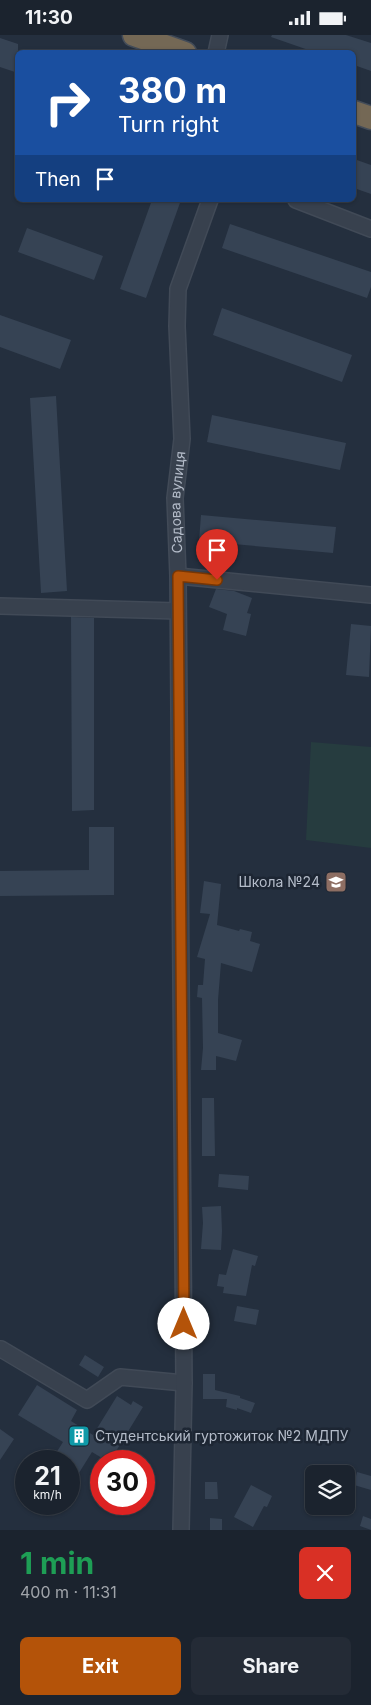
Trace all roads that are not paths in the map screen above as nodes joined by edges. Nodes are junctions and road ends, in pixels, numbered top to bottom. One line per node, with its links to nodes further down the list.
1 (134, 35): 3 (highway)
2 (220, 35): 4 (street)
3 (176, 50)
4 (217, 50)
5 (356, 113): 6 (highway)
6 (371, 118)
7 (209, 202): 10 (street, Садова вулиця)
8 (301, 202): 9 (street)
9 (371, 229)
10 (178, 576): 11 (street); 13 (street, Садова вулиця)
11 (371, 595)
12 (0, 606): 13 (street)
13 (178, 611): 15 (street, Садова вулиця)
14 (0, 1350): 15 (street)
15 (184, 1383): 16 (street, Садова вулиця)
16 (180, 1530)

